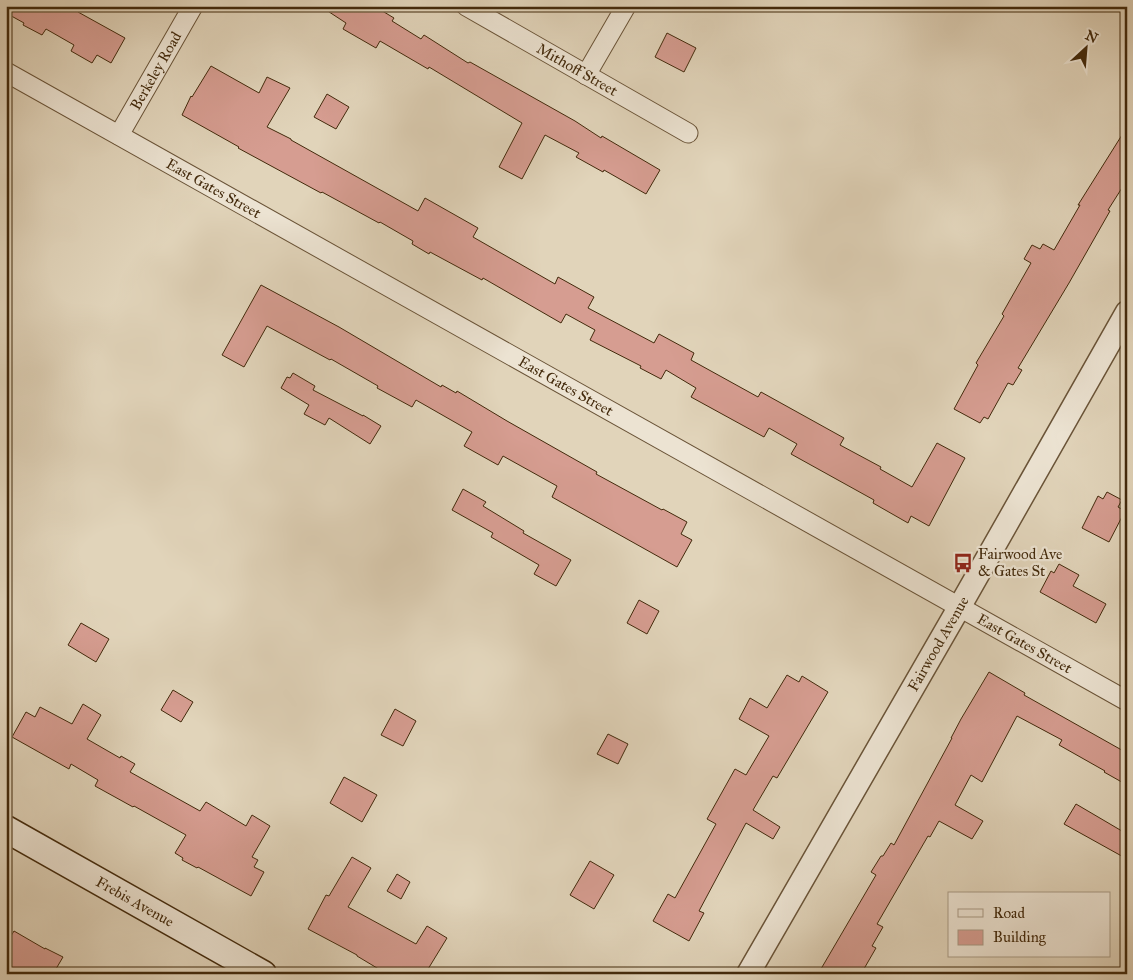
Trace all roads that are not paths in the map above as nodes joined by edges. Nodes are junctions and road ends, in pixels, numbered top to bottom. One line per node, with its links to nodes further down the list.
1 (193, 6): 7 (street, Berkeley Road)
2 (466, 6): 5 (street, Mithoff Street)
3 (626, 6): 5 (street)
4 (6, 72): 7 (street, East Gates Street)
5 (586, 75): 6 (street, Mithoff Street)
6 (688, 134)
7 (119, 135): 9 (street, East Gates Street)
8 (1127, 312): 9 (street, Fairwood Avenue)
9 (960, 606): 10 (street, East Gates Street); 13 (street, Fairwood Avenue)
10 (1127, 701)
11 (6, 829): 12 (main road, Frebis Avenue)
12 (247, 970)
13 (748, 974)

